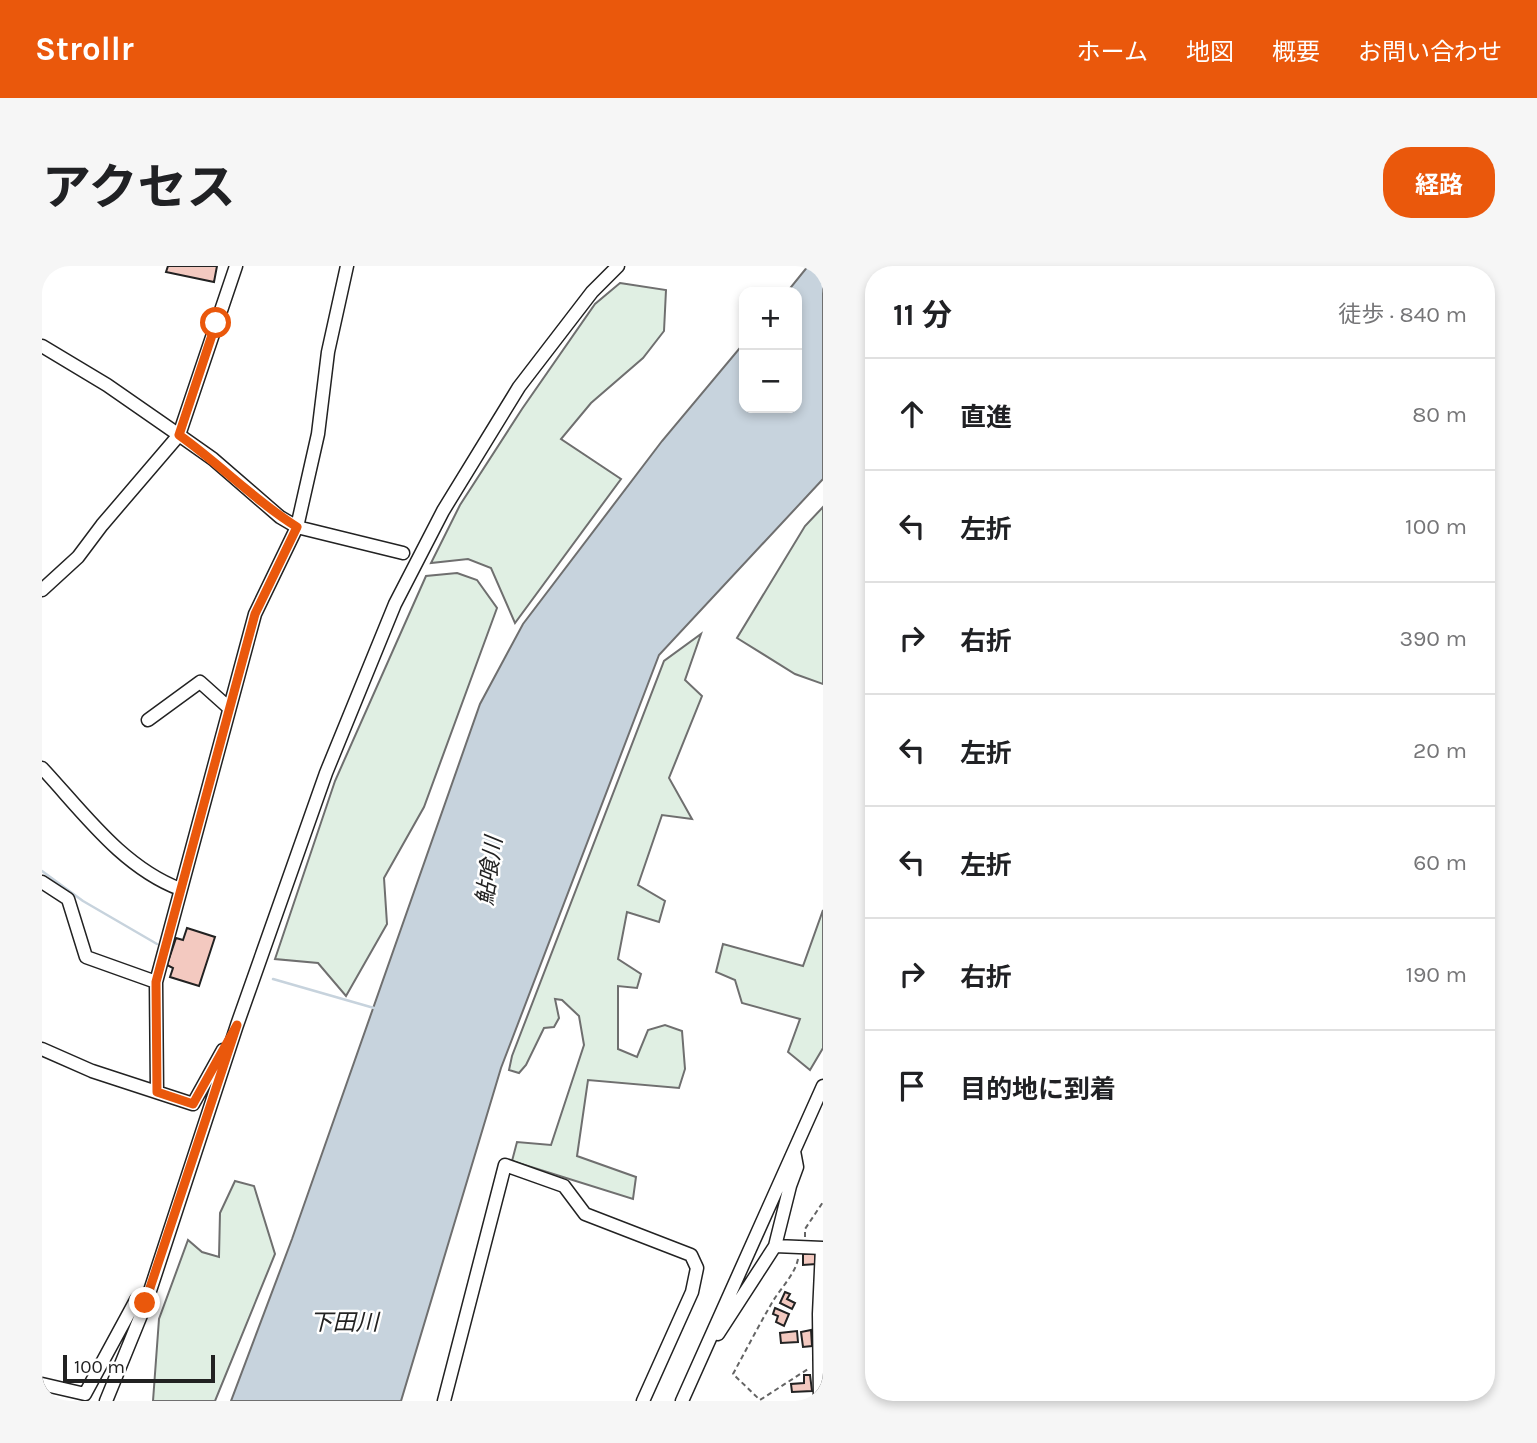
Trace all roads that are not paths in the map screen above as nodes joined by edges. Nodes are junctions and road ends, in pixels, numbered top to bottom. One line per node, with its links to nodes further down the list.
1 (236, 266): 5 (street)
2 (347, 266): 6 (street)
3 (618, 266): 15 (street)
4 (42, 346): 5 (street)
5 (179, 435): 6 (street); 8 (street)
6 (297, 527): 7 (street); 9 (street)
7 (403, 553)
8 (42, 590)
9 (229, 708): 10 (street); 13 (street)
10 (148, 720)
11 (42, 768): 13 (street)
12 (42, 882): 14 (street)
13 (180, 890): 14 (street)
14 (156, 982): 18 (street)
15 (237, 1025): 18 (street); 22 (street)
16 (42, 1049): 18 (street)
17 (823, 1086): 19 (street)
18 (157, 1092)
19 (794, 1149): 20 (street); 23 (street)
20 (775, 1247): 21 (street); 23 (street)
21 (822, 1248): 24 (street)
22 (145, 1303): 25 (street); 26 (street)
23 (707, 1344): 29 (street)
24 (820, 1368): 30 (street)
25 (42, 1384)
26 (106, 1401)
27 (444, 1401): 28 (street)
28 (643, 1401)
29 (682, 1401)
30 (820, 1401)

